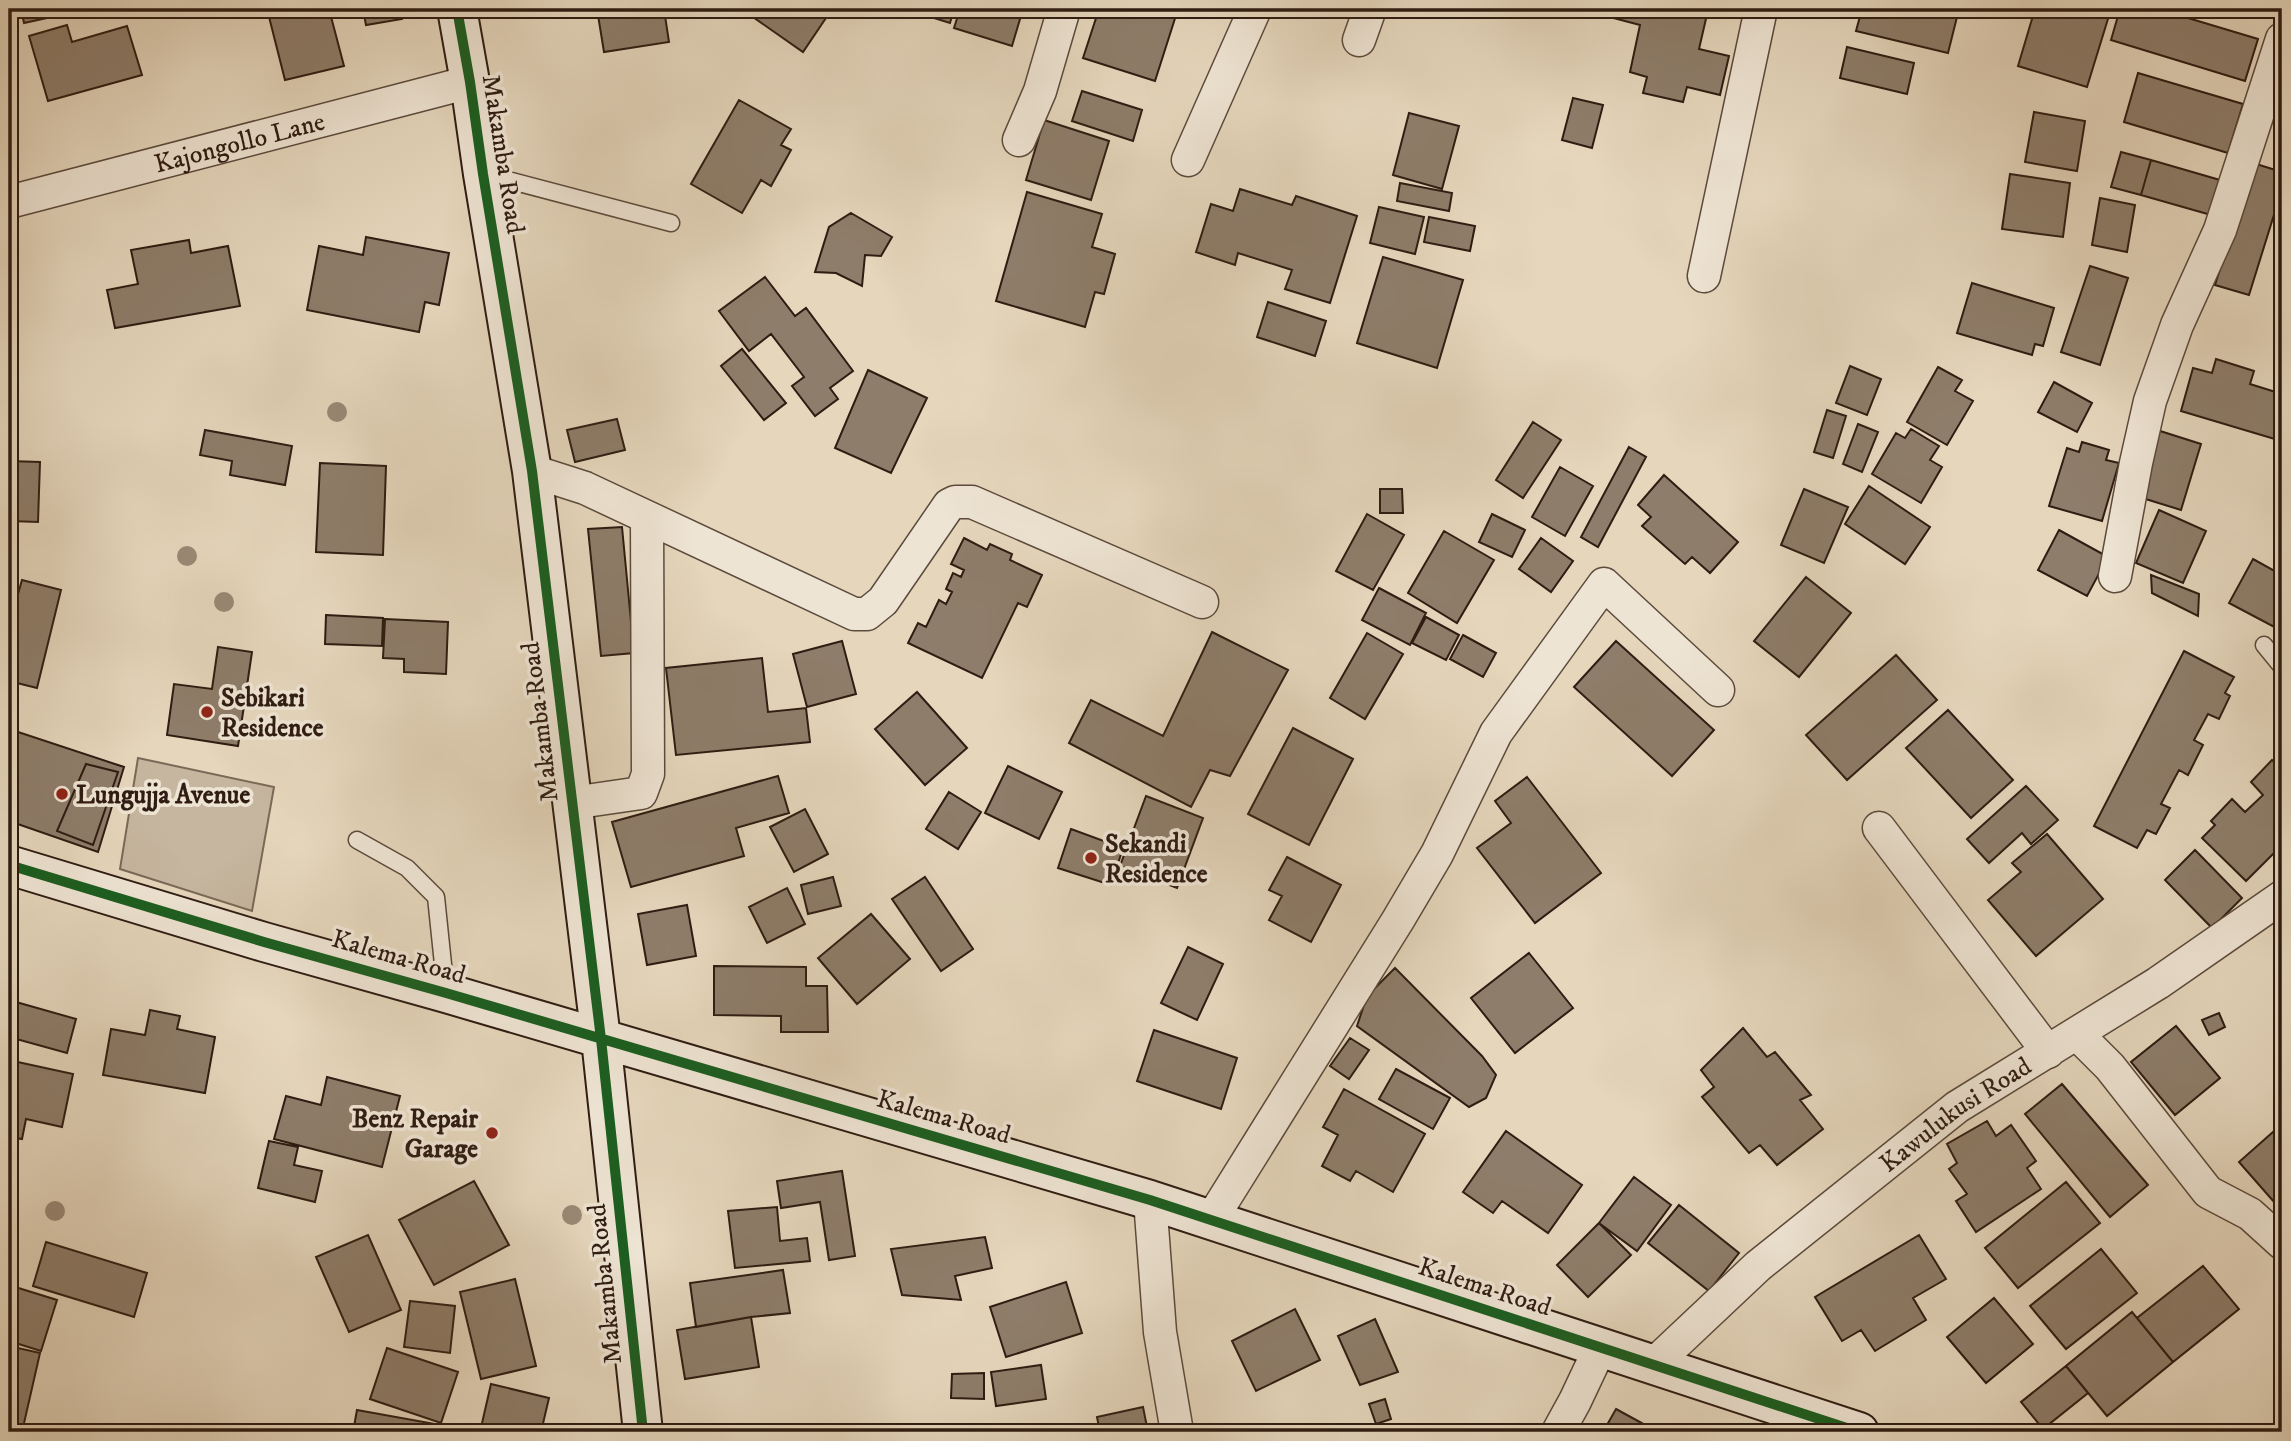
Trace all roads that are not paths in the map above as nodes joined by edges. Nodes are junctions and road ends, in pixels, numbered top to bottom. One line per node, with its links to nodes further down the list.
1 (457, 9): 8 (street, Makamba Road)
2 (1064, 9): 9 (street)
3 (1255, 9): 10 (street)
4 (1370, 9): 7 (street)
5 (1761, 9): 14 (street)
6 (2282, 39): 17 (street)
7 (1359, 40)
8 (470, 82): 11 (street, Makamba Road); 12 (street, Kajongollo Lane)
9 (1019, 140)
10 (1188, 160)
11 (483, 174): 13 (lane); 15 (street, Makamba Road)
12 (9, 202)
13 (671, 223)
14 (1703, 276)
15 (532, 471): 16 (street); 22 (street, Makamba Road)
16 (647, 518): 18 (street); 22 (street)
17 (2115, 576)
18 (1202, 602)
19 (2264, 645): 20 (lane)
20 (2282, 667)
21 (1718, 690): 32 (street)
22 (572, 803): 29 (street, Makamba Road)
23 (1880, 828): 30 (street)
24 (357, 840): 27 (lane)
25 (10, 868): 27 (street, Kalema Road)
26 (2282, 897): 28 (street, Kawulukusi Road)
27 (446, 993): 29 (street, Kalema Road)
28 (2077, 1034): 30 (street, Kawulukusi Road); 33 (street)
29 (601, 1039): 31 (street, Kalema Road); 36 (street, Makamba Road)
30 (2048, 1052): 35 (street, Kawulukusi Road)
31 (1150, 1200): 32 (street, Kalema Road); 37 (street)
32 (1211, 1220): 34 (street, Kalema Road)
33 (2282, 1242)
34 (1600, 1348): 35 (street, Kalema Road); 38 (street)
35 (1654, 1364): 39 (street, Kalema Road)
36 (643, 1432)
37 (1177, 1432)
38 (1558, 1432)
39 (1859, 1432)

